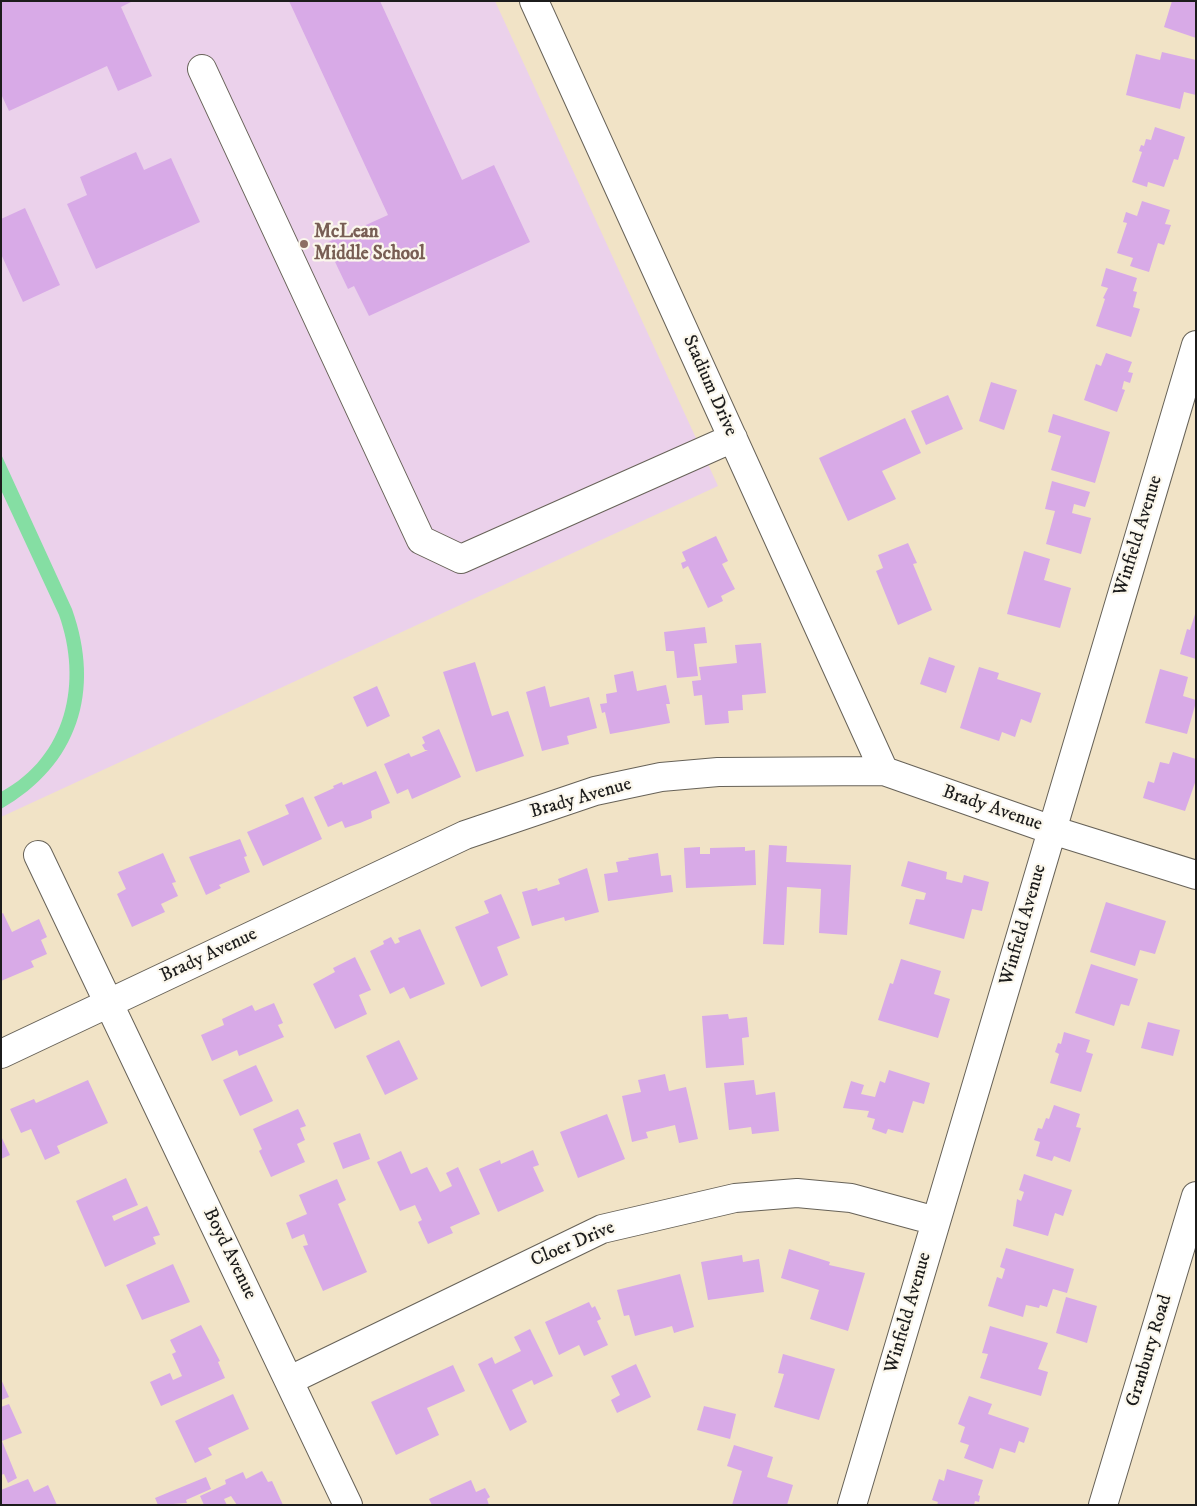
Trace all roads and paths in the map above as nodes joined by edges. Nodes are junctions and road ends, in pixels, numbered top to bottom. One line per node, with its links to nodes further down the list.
1 (534, 1): 4 (street, Stadium Drive)
2 (202, 69): 4 (street)
3 (1196, 345): 6 (street, Winfield Avenue)
4 (733, 438): 5 (street, Stadium Drive)
5 (884, 772): 6 (street, Brady Avenue); 9 (street, Brady Avenue)
6 (1052, 830): 8 (street, Brady Avenue); 12 (street, Winfield Avenue)
7 (38, 855): 9 (street, Boyd Avenue)
8 (1196, 875)
9 (108, 1004): 10 (street, Brady Avenue); 13 (street, Boyd Avenue)
10 (1, 1054)
11 (1196, 1196): 16 (street, Granbury Road)
12 (936, 1221): 13 (street, Cloer Drive); 15 (street, Winfield Avenue)
13 (290, 1380): 14 (street, Boyd Avenue)
14 (348, 1505)
15 (852, 1505)
16 (1103, 1505)

